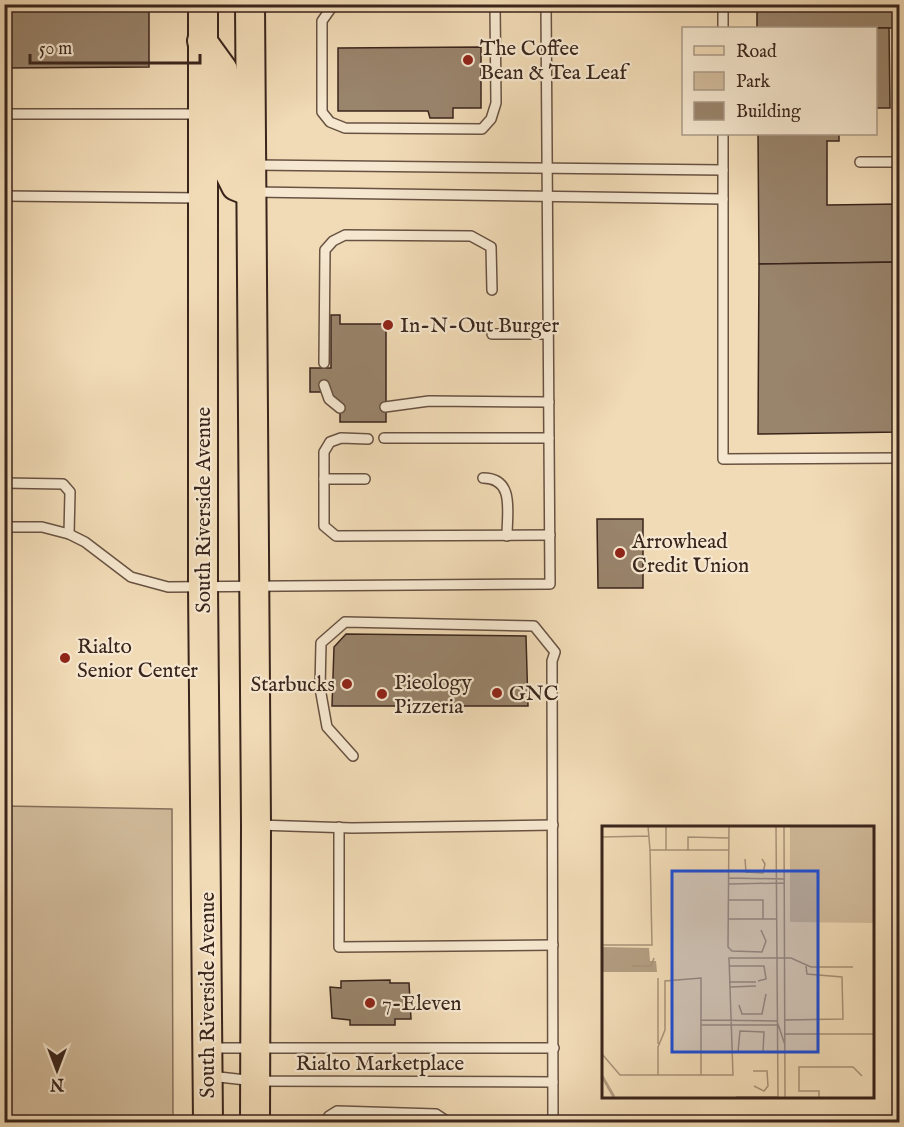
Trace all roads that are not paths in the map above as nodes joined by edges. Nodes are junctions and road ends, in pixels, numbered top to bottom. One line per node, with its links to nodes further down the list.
1 (203, 4): 8 (main road, South Riverside Avenue)
2 (250, 4): 16 (main road)
3 (334, 4): 4 (lane)
4 (495, 4)
5 (546, 4): 14 (lane)
6 (723, 4): 7 (lane)
7 (723, 27)
8 (202, 41): 10 (main road, South Riverside Avenue); 16 (main road)
9 (4, 114): 10 (lane)
10 (202, 114): 18 (main road, South Riverside Avenue)
11 (723, 135): 15 (lane)
12 (860, 162): 13 (lane)
13 (900, 162)
14 (547, 168): 15 (lane); 16 (lane); 19 (lane)
15 (723, 170): 20 (lane)
16 (251, 178): 19 (lane); 41 (main road)
17 (4, 196): 18 (lane)
18 (202, 198): 42 (main road, South Riverside Avenue)
19 (547, 198): 20 (lane); 23 (lane)
20 (723, 199): 32 (lane)
21 (492, 290): 24 (lane)
22 (492, 334): 23 (lane)
23 (548, 334): 26 (lane)
24 (324, 363)
25 (324, 385): 28 (lane)
26 (549, 402): 27 (lane); 30 (lane)
27 (385, 407)
28 (340, 408)
29 (384, 438): 30 (lane)
30 (549, 438): 39 (lane)
31 (368, 439): 34 (lane)
32 (900, 458)
33 (483, 478): 40 (lane)
34 (324, 479): 35 (lane); 40 (lane)
35 (365, 479)
36 (4, 483): 38 (lane)
37 (4, 527): 38 (lane)
38 (69, 534): 42 (lane)
39 (550, 535): 40 (lane); 41 (lane)
40 (507, 536)
41 (253, 585): 42 (lane); 44 (main road)
42 (203, 587): 50 (main road, South Riverside Avenue)
43 (353, 756): 45 (lane)
44 (256, 825): 46 (lane); 48 (main road)
45 (553, 825): 46 (lane); 47 (lane)
46 (339, 827): 47 (lane)
47 (553, 945): 49 (lane)
48 (254, 1048): 49 (lane, Rialto Marketplace); 50 (lane, Rialto Marketplace); 51 (main road)
49 (554, 1048): 52 (lane)
50 (208, 1062): 51 (lane, Rialto Marketplace); 53 (main road, South Riverside Avenue)
51 (255, 1081): 52 (lane, Rialto Marketplace); 54 (main road)
52 (553, 1082): 57 (lane)
53 (208, 1122)
54 (255, 1122)
55 (325, 1122): 56 (lane)
56 (448, 1122)
57 (553, 1122)

